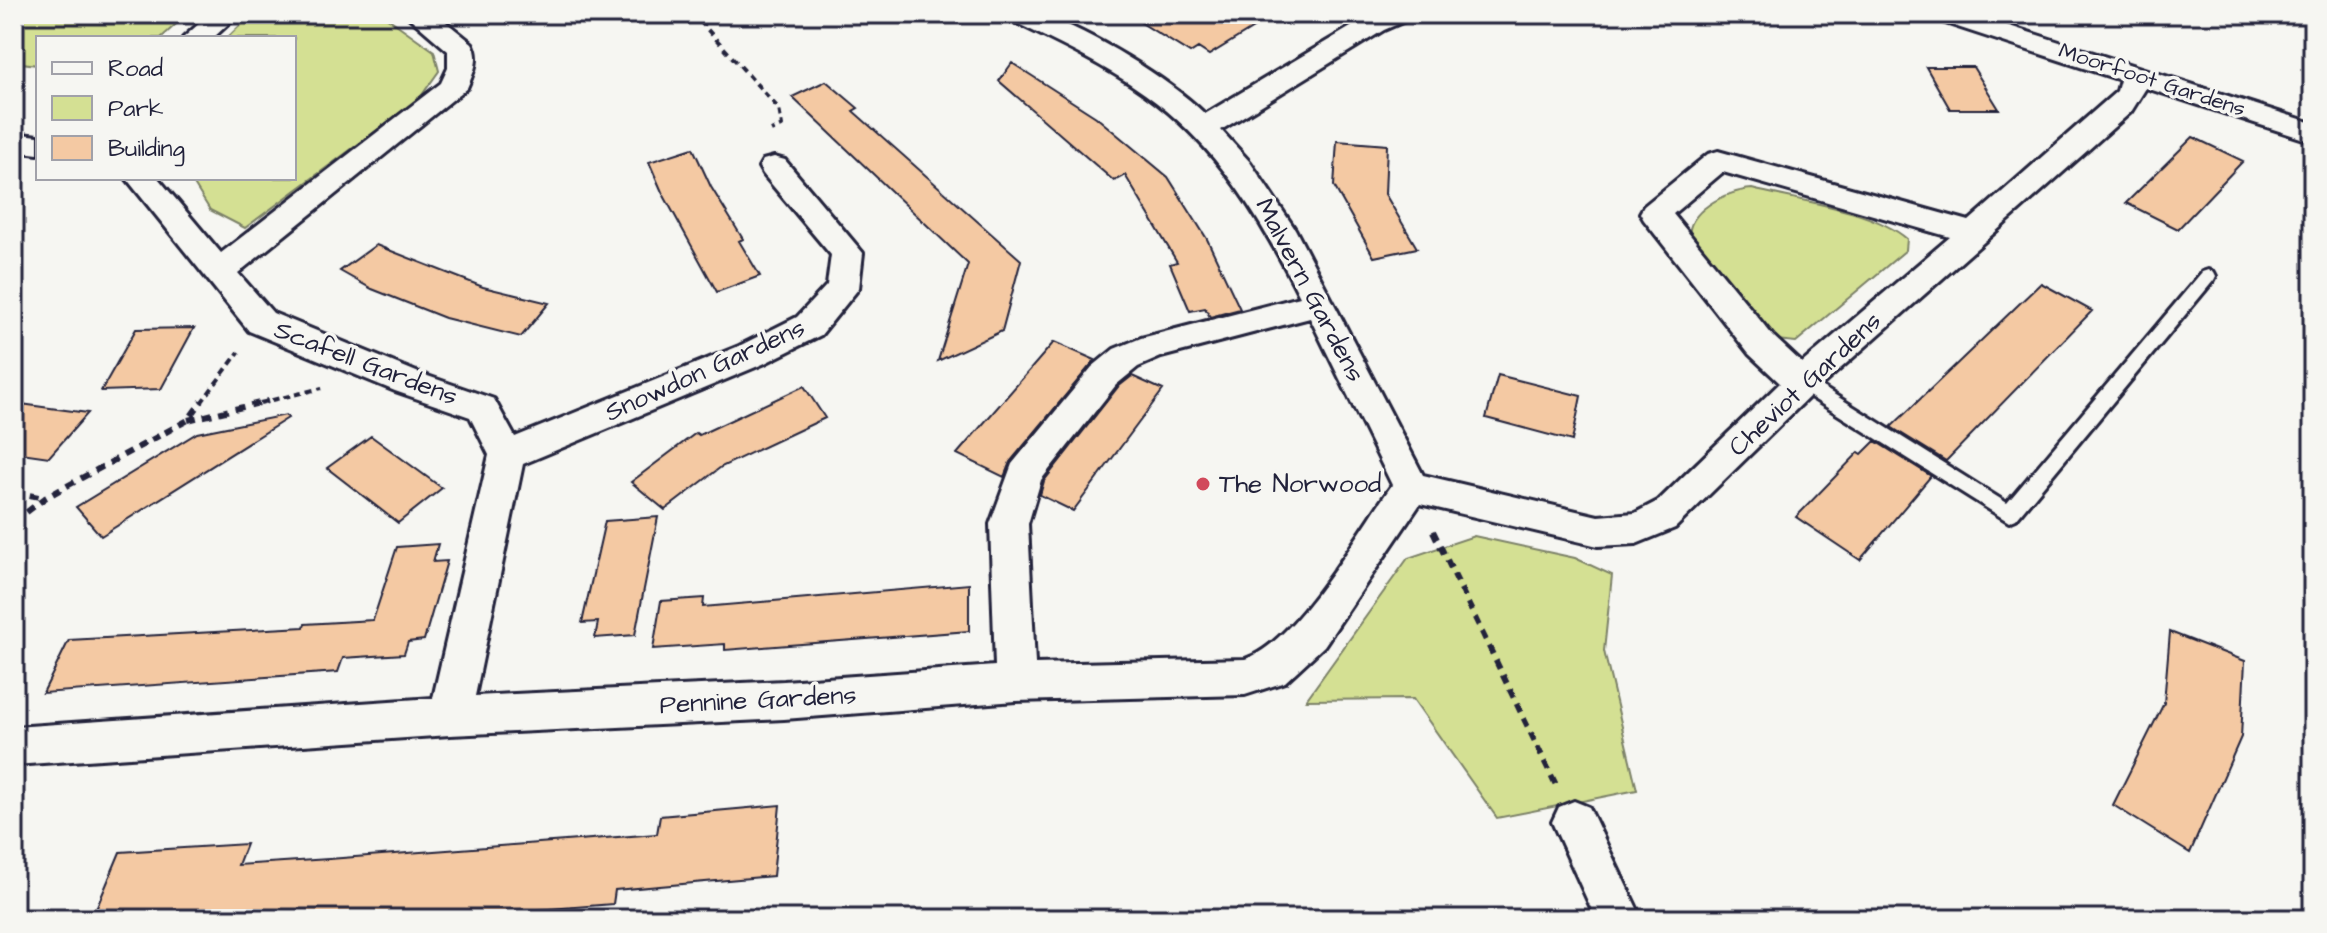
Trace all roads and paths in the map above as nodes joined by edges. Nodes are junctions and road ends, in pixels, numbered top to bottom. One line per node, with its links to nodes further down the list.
1 (226, 14): 7 (street)
2 (418, 14): 16 (street)
3 (704, 14): 13 (path)
4 (1019, 14): 9 (street, Malvern Gardens)
5 (1398, 14): 9 (street)
6 (1945, 14): 8 (street, Moorfoot Gardens)
7 (199, 36)
8 (2135, 75): 10 (street, Moorfoot Gardens); 15 (street, Cheviot Gardens)
9 (1203, 128): 18 (street, Malvern Gardens)
10 (2312, 131)
11 (14, 142): 12 (street)
12 (36, 145)
13 (774, 167): 23 (street, Snowdon Gardens)
14 (143, 180): 16 (street, Scafell Gardens)
15 (1973, 233): 20 (street, Cheviot Gardens); 20 (street)
16 (219, 271): 19 (street, Scafell Gardens)
17 (2208, 276): 20 (lane)
18 (1320, 304): 24 (street, Malvern Gardens); 28 (street)
19 (261, 322): 22 (path); 23 (street, Scafell Gardens)
20 (1802, 383): 24 (street, Cheviot Gardens)
21 (333, 388): 22 (path)
22 (188, 420): 26 (path)
23 (507, 455): 29 (street)
24 (1411, 487): 28 (street, Pennine Gardens); 31 (path)
25 (14, 492): 26 (path)
26 (45, 498): 27 (path)
27 (14, 522)
28 (1016, 683): 29 (street, Pennine Gardens)
29 (450, 716): 30 (street, Pennine Gardens)
30 (14, 746)
31 (1574, 822): 32 (street)
32 (1619, 919)

